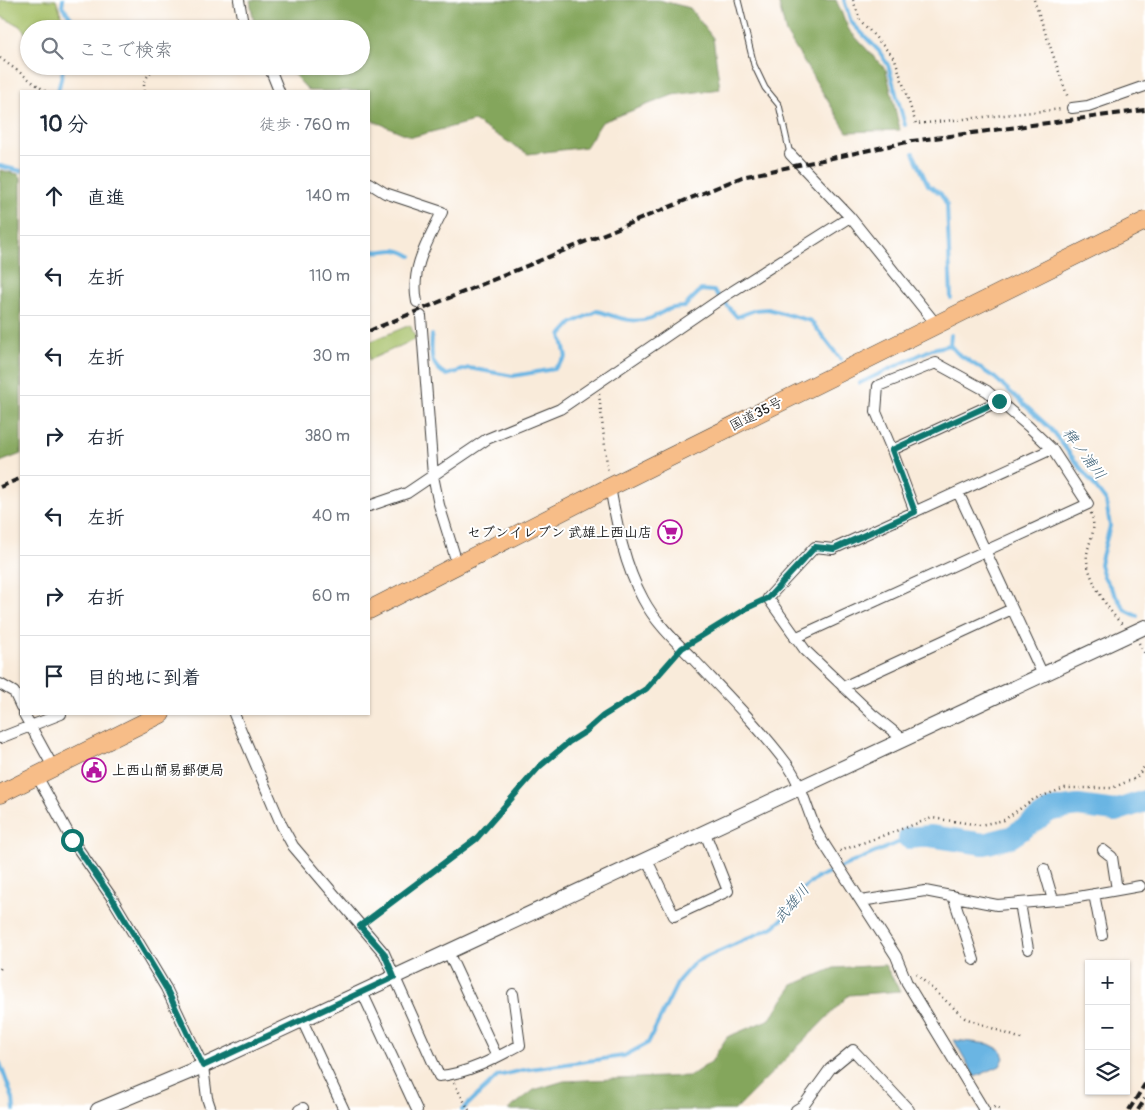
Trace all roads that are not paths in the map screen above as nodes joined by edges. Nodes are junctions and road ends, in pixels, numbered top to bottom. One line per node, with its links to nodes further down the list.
1 (238, 0): 3 (street)
2 (738, 0): 8 (lane)
3 (242, 20)
4 (273, 75): 6 (street)
5 (1145, 86): 7 (street)
6 (279, 90)
7 (1072, 108)
8 (790, 154): 10 (street)
9 (370, 185): 12 (street)
10 (850, 217): 14 (street); 18 (street)
11 (1145, 221): 14 (highway, 国道35号)
12 (417, 302)
13 (421, 316): 18 (street)
14 (936, 324): 19 (highway, 国道35号)
15 (999, 401): 16 (street); 17 (street); 17 (street)
16 (1052, 449): 20 (street); 23 (street)
17 (892, 450): 22 (street)
18 (433, 476): 21 (street); 24 (street)
19 (610, 487): 24 (highway, 国道35号); 42 (street)
20 (958, 492): 22 (street); 23 (street)
21 (370, 506)
22 (915, 512): 28 (street)
23 (985, 550): 25 (street); 28 (street)
24 (458, 566): 26 (highway, 国道35号)
25 (1012, 609): 29 (street); 31 (street)
26 (370, 610)
27 (1139, 630): 29 (street)
28 (796, 638): 31 (street)
29 (1043, 675): 39 (street)
30 (0, 684): 32 (street)
31 (843, 687): 39 (street)
32 (20, 705)
33 (24, 715): 37 (street)
34 (59, 715): 37 (street)
35 (159, 715): 40 (highway)
36 (234, 715): 59 (street)
37 (30, 727): 38 (street); 40 (street)
38 (0, 738)
39 (904, 740): 42 (street)
40 (53, 768): 41 (highway)
41 (37, 776): 43 (highway); 64 (street)
42 (801, 788): 44 (street); 53 (street)
43 (0, 794)
44 (705, 833): 46 (street); 46 (street)
45 (1103, 850): 49 (street)
46 (648, 860): 57 (street)
47 (1044, 869): 52 (street)
48 (1140, 886): 49 (street)
49 (1117, 890): 50 (street)
50 (1094, 894): 52 (street); 55 (street)
51 (953, 896): 53 (street); 54 (street); 58 (street)
52 (1053, 900): 54 (street)
53 (861, 901): 71 (street)
54 (1020, 903): 56 (street)
55 (1102, 935)
56 (1028, 949)
57 (448, 952): 59 (street); 63 (street)
58 (974, 960)
59 (394, 977): 60 (street); 63 (street)
60 (362, 992): 62 (street); 69 (street)
61 (513, 994): 63 (street)
62 (302, 1020): 64 (street); 68 (street)
63 (497, 1057)
64 (203, 1066): 66 (street); 67 (street)
65 (803, 1108): 70 (street)
66 (98, 1110)
67 (212, 1110)
68 (344, 1110)
69 (417, 1110)
70 (909, 1110)
71 (984, 1110)

